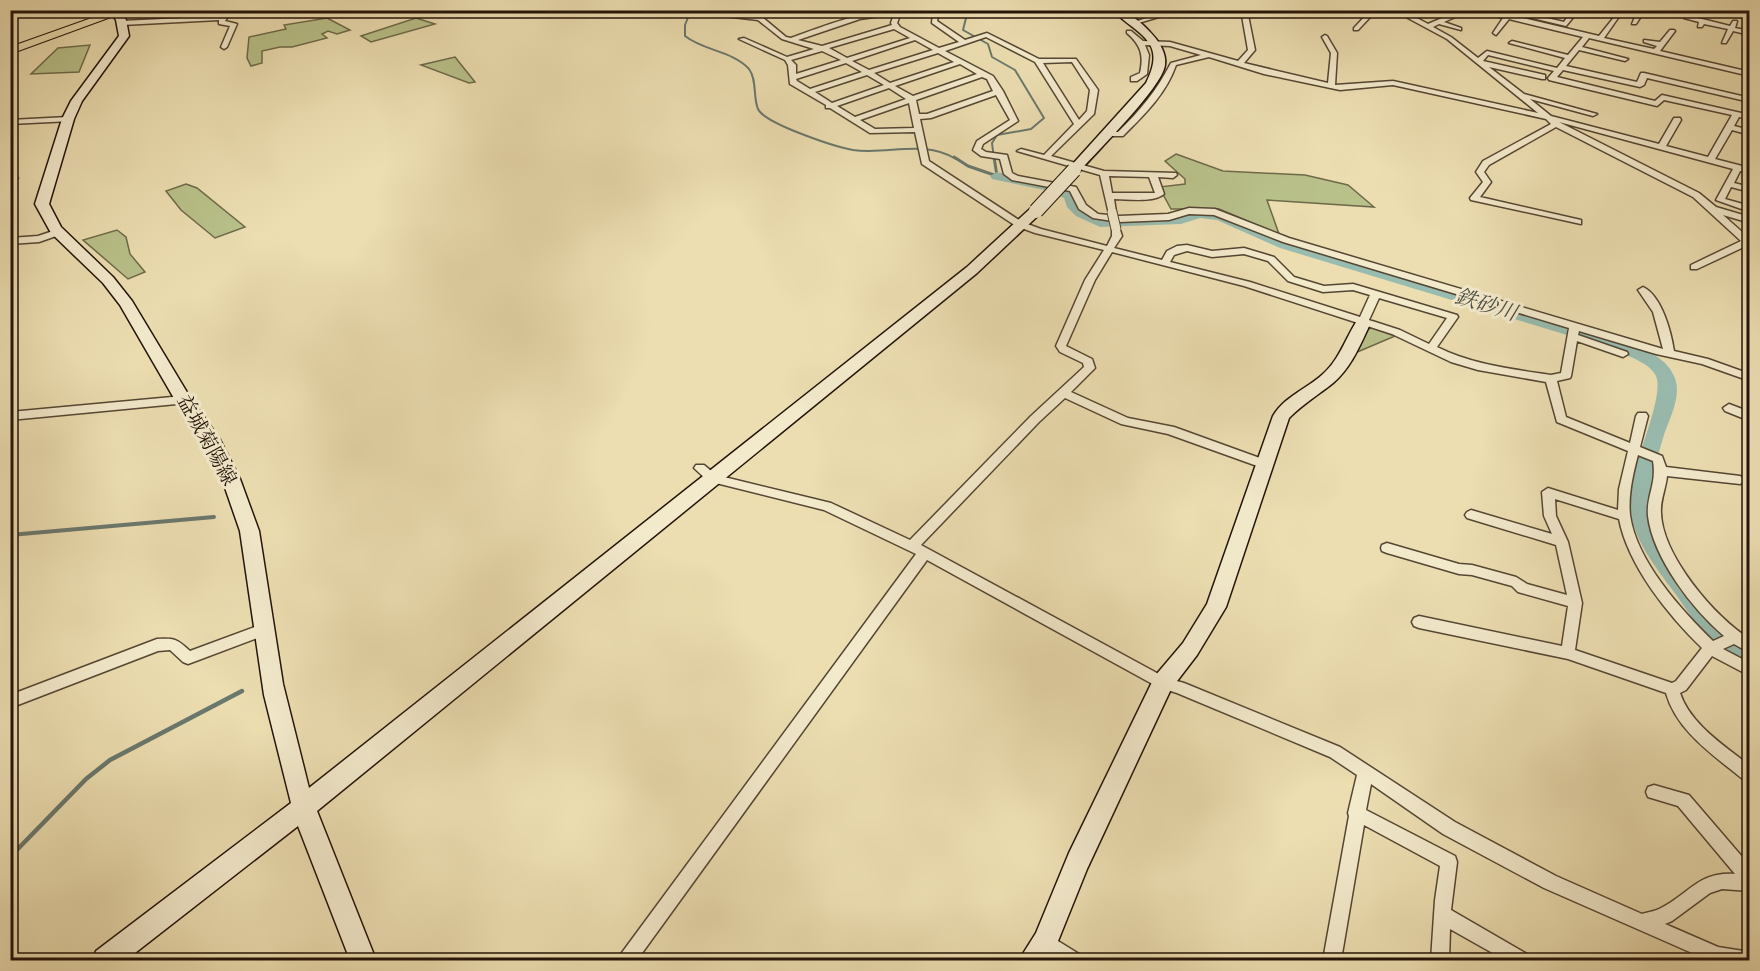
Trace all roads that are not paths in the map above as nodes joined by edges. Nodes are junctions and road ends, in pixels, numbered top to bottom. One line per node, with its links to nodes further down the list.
1 (721, 10): 37 (street)
2 (1116, 10): 25 (street)
3 (1141, 10): 25 (street)
4 (1244, 10): 62 (street)
5 (1369, 10): 27 (street)
6 (1396, 10): 24 (street)
7 (1468, 10): 21 (street)
8 (1479, 10): 16 (street)
9 (1529, 10): 10 (street)
10 (1576, 10)
11 (1642, 10): 22 (street)
12 (1711, 10): 17 (street)
13 (899, 11): 23 (street); 37 (street)
14 (117, 13): 46 (street); 49 (main road); 82 (street, 益城菊陽線)
15 (936, 13): 39 (street)
16 (1506, 15): 29 (street); 31 (street)
17 (1738, 16): 19 (street); 26 (street)
18 (1686, 17): 26 (street)
19 (1749, 17)
20 (1615, 18): 38 (street)
21 (1438, 22): 24 (street); 28 (street)
22 (1634, 23)
23 (896, 26): 35 (street); 47 (street)
24 (1429, 26): 61 (street)
25 (1132, 28): 43 (street)
26 (1731, 28): 32 (street); 42 (street)
27 (1356, 29)
28 (1459, 29)
29 (1565, 31): 33 (street); 40 (street)
30 (1672, 31): 45 (street)
31 (1496, 33)
32 (1749, 33)
33 (1587, 36): 38 (street); 48 (street)
34 (1325, 37): 71 (street)
35 (915, 38): 50 (street); 58 (street)
36 (742, 39): 56 (street)
37 (791, 39): 47 (street)
38 (1600, 39): 52 (street)
39 (964, 40): 50 (street); 59 (street)
40 (1557, 40)
41 (1646, 41): 45 (street)
42 (1724, 42)
43 (1149, 43): 53 (street); 69 (street); 91 (street)
44 (1512, 43): 54 (street)
45 (1662, 45): 52 (street)
46 (224, 47)
47 (825, 48): 56 (street); 58 (street)
48 (1579, 48): 54 (street); 57 (street)
49 (10, 49)
50 (936, 49): 60 (street); 64 (street)
51 (1685, 49): 55 (street)
52 (1656, 52): 55 (street)
53 (1207, 56): 62 (street); 91 (street)
54 (1568, 57): 63 (street)
55 (1680, 57): 66 (street)
56 (787, 59): 67 (street)
57 (1625, 59)
58 (846, 60): 64 (street); 67 (street)
59 (1038, 61): 87 (street); 87 (street)
60 (960, 62): 65 (street); 70 (street)
61 (1481, 62): 63 (street); 68 (street); 74 (street)
62 (1239, 64): 71 (street)
63 (1559, 69): 76 (street); 79 (street)
64 (868, 73): 70 (street); 73 (street)
65 (983, 74): 72 (street); 75 (street)
66 (1749, 74)
67 (794, 77): 73 (street)
68 (1542, 77)
69 (1134, 79)
70 (889, 86): 75 (street); 77 (street)
71 (1331, 86): 86 (street)
72 (999, 91): 80 (street); 120 (street)
73 (808, 92): 77 (street)
74 (1519, 94): 78 (street); 86 (street)
75 (912, 99): 80 (street); 83 (street)
76 (1749, 100)
77 (829, 106): 83 (street)
78 (1593, 114)
79 (1737, 114): 81 (street); 88 (street)
80 (915, 117): 90 (street)
81 (1749, 117)
82 (68, 119): 85 (street); 111 (street, 益城菊陽線)
83 (853, 120): 90 (street)
84 (1677, 120): 92 (street)
85 (10, 122)
86 (1553, 122): 92 (street); 107 (street); 110 (street)
87 (1078, 124): 95 (street)
88 (1730, 127): 89 (street); 96 (street)
89 (1749, 133)
90 (919, 134): 108 (street)
91 (1107, 134): 97 (street)
92 (1661, 146): 94 (street); 96 (street)
93 (1021, 150): 95 (street)
94 (1654, 154)
95 (1046, 157): 97 (street)
96 (1711, 159): 98 (street)
97 (1076, 168): 100 (street); 108 (street, bridge)
98 (1738, 168): 99 (street); 103 (street)
99 (1749, 171)
100 (1104, 173): 101 (street); 105 (street)
101 (1153, 175): 102 (street); 105 (street)
102 (1173, 175)
103 (1729, 184): 104 (street); 106 (street)
104 (1749, 190)
105 (1111, 196): 114 (street, bridge)
106 (1749, 209)
107 (1716, 210): 109 (street); 113 (street)
108 (1029, 218): 114 (street); 136 (street)
109 (1749, 220)
110 (1578, 222)
111 (56, 233): 112 (street); 128 (street, 益城菊陽線)
112 (10, 241)
113 (1748, 243): 116 (street)
114 (1110, 249): 115 (street); 127 (street)
115 (1165, 263): 118 (street); 119 (street)
116 (1694, 267)
117 (1643, 290): 124 (street)
118 (1376, 293): 119 (street); 122 (street)
119 (1363, 322): 122 (street); 134 (street)
120 (1575, 325): 121 (street); 124 (street)
121 (1572, 336): 123 (street); 126 (street)
122 (1432, 347): 126 (street)
123 (1623, 354)
124 (1669, 354): 125 (street)
125 (1749, 378)
126 (1551, 379): 133 (street)
127 (1064, 393): 134 (street); 142 (street)
128 (183, 400): 130 (street); 145 (street, 益城菊陽線)
129 (1730, 408): 132 (street)
130 (10, 416)
131 (1642, 416): 133 (street)
132 (1749, 417)
133 (1636, 448): 135 (street); 139 (street)
134 (1264, 464): 151 (street)
135 (1659, 465): 137 (street); 146 (street)
136 (706, 473): 142 (street); 157 (street)
137 (1740, 480)
138 (1470, 515): 140 (street)
139 (1623, 516): 140 (street); 147 (street)
140 (1562, 542): 143 (street)
141 (1387, 548): 143 (street)
142 (918, 550): 151 (street); 166 (street)
143 (1575, 603): 149 (street)
144 (1419, 622): 149 (street)
145 (263, 630): 153 (street); 157 (street, 益城菊陽線)
146 (1734, 639): 147 (street); 148 (street)
147 (1711, 647): 150 (street); 152 (street)
148 (1749, 647)
149 (1568, 653): 152 (street)
150 (1749, 670)
151 (1163, 683): 154 (street); 163 (street)
152 (1672, 689): 155 (street)
153 (10, 702)
154 (1365, 772): 158 (street); 162 (street)
155 (1749, 776)
156 (1654, 792): 159 (street)
157 (304, 806): 164 (street); 165 (street, 益城菊陽線)
158 (1356, 813): 161 (street); 169 (street)
159 (1749, 879)
160 (1749, 883): 162 (street)
161 (1443, 915): 170 (street); 171 (street)
162 (1641, 923): 172 (street)
163 (1045, 942): 167 (street); 168 (street)
164 (105, 960)
165 (363, 960)
166 (627, 960)
167 (1032, 960)
168 (1073, 960)
169 (1332, 960)
170 (1440, 960)
171 (1521, 960)
172 (1748, 960)

